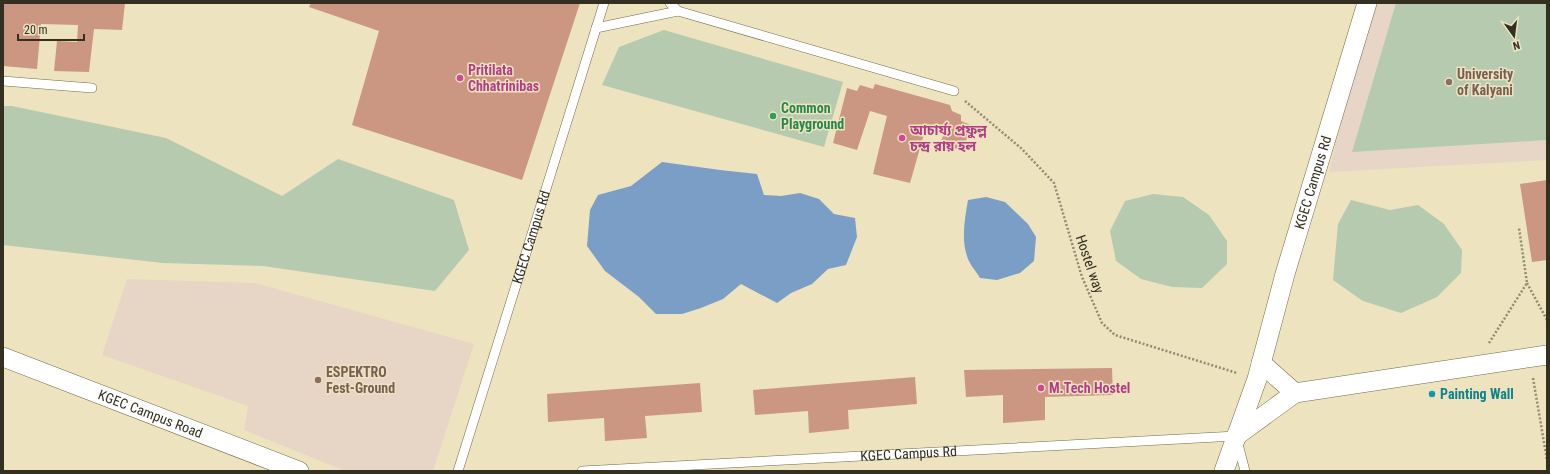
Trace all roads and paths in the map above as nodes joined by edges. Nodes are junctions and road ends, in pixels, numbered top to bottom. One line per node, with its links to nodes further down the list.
1 (604, 3): 5 (lane, KGEC Campus Rd)
2 (670, 3): 4 (lane)
3 (1367, 3): 15 (street, KGEC Campus Rd)
4 (678, 11): 5 (lane); 8 (lane)
5 (596, 28): 20 (lane, KGEC Campus Rd)
6 (3, 81): 7 (lane)
7 (92, 88)
8 (954, 91): 15 (path, Hostel way)
9 (1519, 228): 10 (path)
10 (1527, 283): 11 (path); 14 (path)
11 (1547, 320)
12 (1539, 356): 14 (street); 18 (path)
13 (3, 357): 19 (street, KGEC Campus Road)
14 (1475, 365): 16 (street)
15 (1259, 371): 16 (street); 17 (street, KGEC Campus Rd)
16 (1295, 393): 17 (street)
17 (1236, 436): 21 (lane, KGEC Campus Rd); 22 (street, KGEC Campus Rd); 23 (lane)
18 (1547, 460)
19 (299, 471)
20 (458, 471)
21 (582, 471)
22 (1224, 471)
23 (1245, 471)

